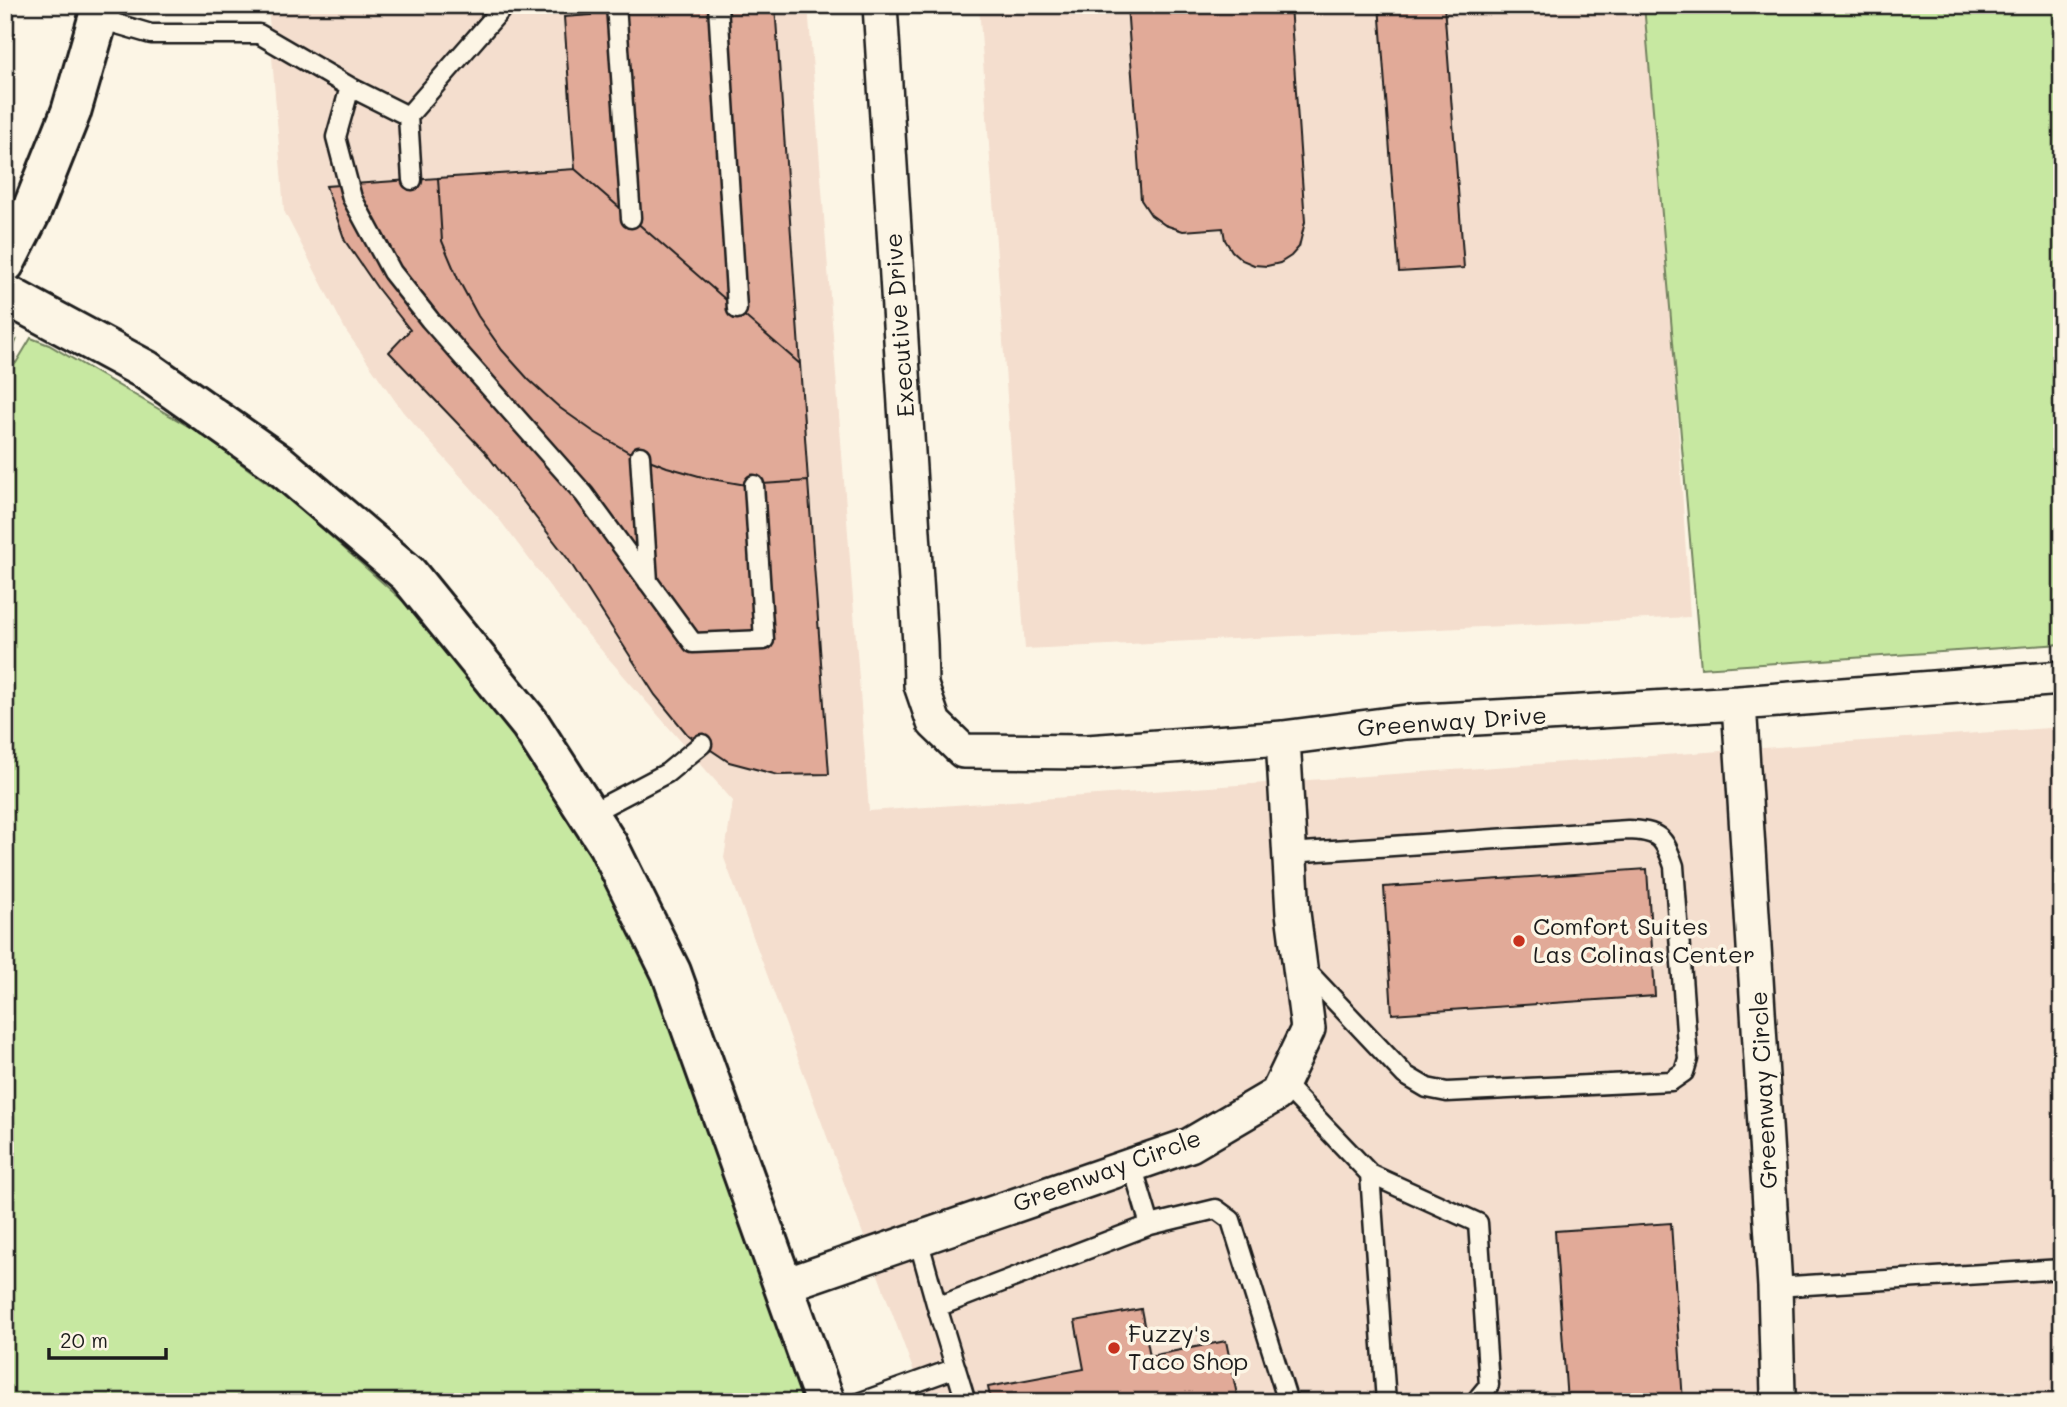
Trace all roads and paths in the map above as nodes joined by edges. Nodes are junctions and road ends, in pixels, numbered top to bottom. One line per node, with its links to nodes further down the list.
1 (505, 5): 7 (lane)
2 (616, 5): 9 (lane)
3 (718, 5): 12 (lane)
4 (880, 5): 16 (street, Executive Drive)
5 (101, 12): 6 (lane); 10 (main road)
6 (350, 87): 7 (lane); 15 (lane)
7 (408, 116): 8 (lane)
8 (412, 180)
9 (631, 218)
10 (5, 263)
11 (5, 294): 21 (main road)
12 (737, 309)
13 (640, 456): 15 (lane)
14 (754, 485): 15 (lane)
15 (648, 583)
16 (920, 644): 19 (street, Greenway Drive)
17 (2062, 678): 18 (street, Greenway Drive)
18 (1740, 703): 19 (street, Greenway Drive); 31 (street, Greenway Circle)
19 (1283, 738): 22 (street, Greenway Circle)
20 (702, 744): 21 (lane)
21 (589, 814): 30 (main road)
22 (1289, 853): 23 (street, Greenway Circle); 23 (lane)
23 (1300, 964): 24 (street, Greenway Circle)
24 (1282, 1082): 25 (street, Greenway Circle); 26 (lane)
25 (1132, 1166): 27 (lane); 28 (street, Greenway Circle)
26 (1370, 1174): 39 (lane); 40 (lane)
27 (1150, 1225): 32 (lane); 38 (lane)
28 (918, 1239): 30 (street, Greenway Circle); 32 (lane)
29 (2062, 1269): 31 (lane)
30 (785, 1285): 35 (main road)
31 (1775, 1286): 34 (street, Greenway Circle)
32 (937, 1307): 33 (lane)
33 (956, 1368): 36 (lane); 37 (lane)
34 (1778, 1394)
35 (825, 1402)
36 (861, 1402)
37 (966, 1402)
38 (1288, 1402)
39 (1386, 1402)
40 (1475, 1402)

